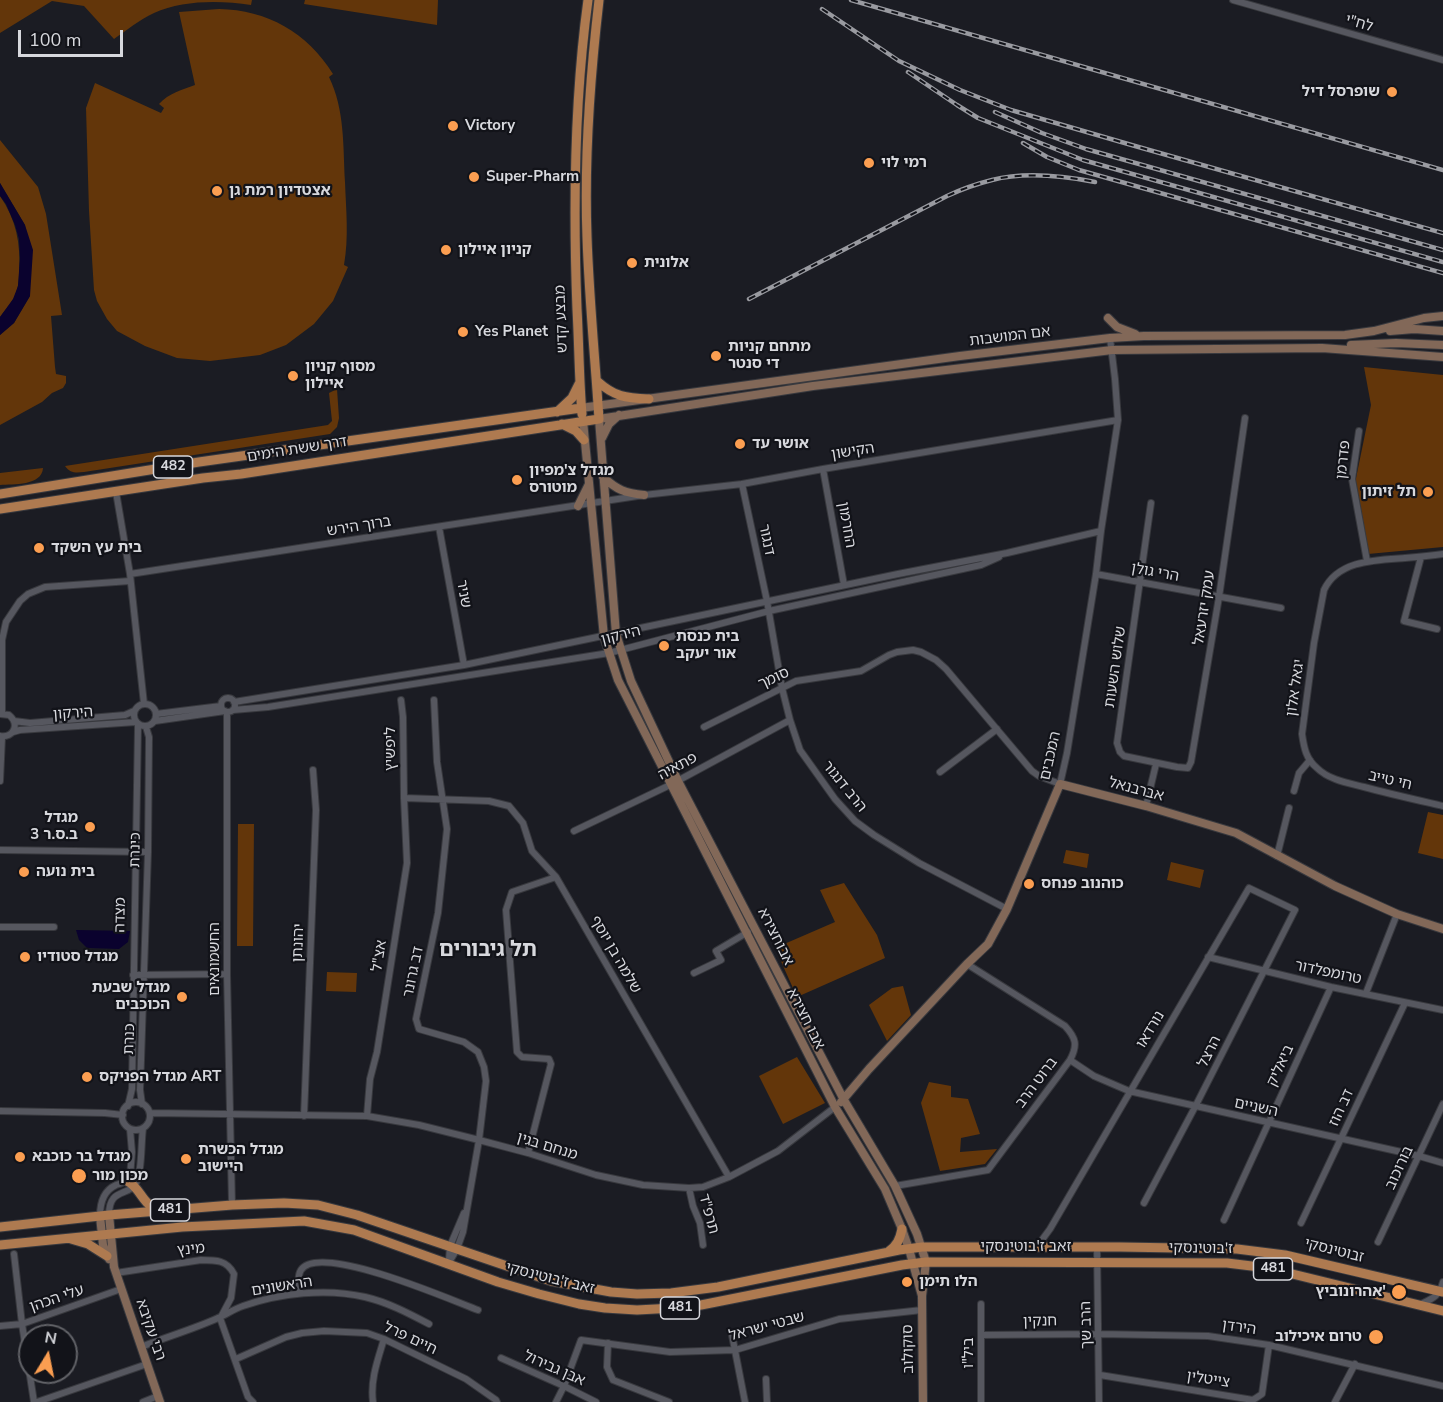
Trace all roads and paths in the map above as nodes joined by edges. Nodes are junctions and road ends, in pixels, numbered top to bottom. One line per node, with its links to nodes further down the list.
1 (588, 0): 16 (main road, מבצע קדש)
2 (599, 0): 15 (main road, מבצע קדש)
3 (1233, 0): 4 (street, לח"י)
4 (1443, 60)
5 (1443, 316): 7 (street, אם המושבות)
6 (1108, 318): 9 (street)
7 (1374, 331): 8 (street); 9 (street, אם המושבות)
8 (1443, 331)
9 (1144, 336): 10 (street, אם המושבות)
10 (1110, 338): 13 (street, המכבים); 17 (street, אם המושבות)
11 (1443, 345): 12 (street)
12 (1322, 348): 13 (street, אם המושבות); 14 (street, אם המושבות)
13 (1112, 350): 21 (street, אם המושבות); 24 (street, המכבים)
14 (1443, 357)
15 (597, 381): 17 (main road); 18 (main road, מבצע קדש)
16 (579, 384): 19 (main road, מבצע קדש); 20 (main road)
17 (649, 399): 18 (street, אם המושבות)
18 (598, 406): 19 (street, אם המושבות); 23 (main road, מבצע קדש)
19 (582, 408): 20 (main road, דרך ששת הימים / 482); 25 (main road, מבצע קדש)
20 (557, 412): 35 (main road, דרך ששת הימים / 482)
21 (620, 415): 23 (street, אם המושבות); 29 (street)
22 (1245, 418): 52 (street, עמק יזרעאל)
23 (599, 419): 25 (main road, דרך ששת הימים / 482); 29 (street, מבצע קדש)
24 (1118, 420): 30 (street, הקישון); 43 (street, המכבים)
25 (583, 421): 26 (main road, דרך ששת הימים / 482); 28 (street, מבצע קדש)
26 (562, 424): 28 (main road); 34 (main road, דרך ששת הימים / 482)
27 (1359, 431): 47 (street, פדרמן)
28 (584, 440): 32 (street, מבצע קדש)
29 (601, 442): 31 (street, מבצע קדש)
30 (824, 469): 33 (street, הקישון); 51 (street, החרמון)
31 (603, 477): 36 (street); 37 (street, מבצע קדש)
32 (589, 483): 39 (street, מבצע קדש); 40 (street)
33 (742, 484): 36 (street, הקישון); 53 (street, דנגור)
34 (116, 492): 41 (main road, דרך ששת הימים / 482); 49 (street)
35 (0, 494)
36 (644, 495): 37 (street, הקישון)
37 (605, 502): 39 (street, הקישון); 57 (street, מבצע קדש)
38 (1150, 503): 50 (street, שלוש השעות)
39 (591, 504): 40 (street, ברוך הירש); 58 (street, מבצע קדש)
40 (578, 506): 42 (street, ברוך הירש)
41 (0, 509)
42 (439, 527): 49 (street, ברוך הירש); 61 (street, שניר)
43 (1101, 531): 44 (street, הירקון); 48 (street, המכבים)
44 (1007, 553): 51 (street, הירקון); 55 (street, הירקון)
45 (1443, 554): 46 (street)
46 (1421, 557): 47 (street); 56 (street)
47 (1367, 561): 80 (street, יגאל אלון)
48 (1096, 574): 50 (street, הרי גולן); 86 (street, המכבים)
49 (130, 577): 67 (street); 70 (street, ברוך הירש)
50 (1140, 582): 52 (street, הרי גולן); 81 (street, שלוש השעות)
51 (844, 585): 53 (street, הירקון)
52 (1219, 597): 54 (street, הרי גולן); 81 (street, עמק יזרעאל)
53 (767, 601): 55 (street, הרב דנגור); 57 (street, הירקון)
54 (1281, 608)
55 (769, 611): 59 (street, הירקון); 63 (street, הרב דנגור)
56 (1437, 629)
57 (616, 634): 58 (street, הירקון); 59 (street, אבוחצירא)
58 (604, 637): 60 (street, אבו חצירא); 61 (street, הירקון)
59 (621, 649): 60 (street, הירקון); 85 (street, אבוחצירא)
60 (609, 653): 68 (street, הירקון); 85 (street, אבו חצירא)
61 (464, 665): 66 (street, הירקון)
62 (861, 671): 63 (street, סומך); 77 (street, אברבנאל)
63 (782, 688): 72 (street, הרב דנגור); 76 (street, סומך)
64 (401, 700): 88 (street, ליפשיץ)
65 (434, 700): 89 (street, דב גרונר)
66 (234, 702): 68 (street, החשמונאים); 68 (street, הירקון)
67 (144, 704): 69 (street); 71 (street)
68 (226, 710): 71 (street, הירקון); 111 (street, החשמונאים)
69 (134, 711): 73 (street, הירקון); 74 (street)
70 (1, 714): 73 (street)
71 (155, 717): 75 (street)
72 (790, 720): 85 (street, פתאיה); 99 (street, הרב דנגור)
73 (14, 721): 78 (street)
74 (137, 723): 75 (street); 78 (street, הירקון); 95 (street, מצדה)
75 (146, 727): 96 (street, כינרת)
76 (704, 727)
77 (997, 729): 83 (street); 86 (street, אברבנאל)
78 (13, 732): 79 (street, הירקון)
79 (1, 737): 84 (street)
80 (1310, 760): 87 (street); 91 (street, חי טייב)
81 (1156, 764): 90 (street)
82 (313, 770): 130 (street, יהונתן)
83 (940, 772)
84 (0, 781)
85 (674, 783): 93 (street, פתאיה); 104 (street, אבוחצירא); 106 (street, אבו חצירא)
86 (1060, 784): 90 (street, אברבנאל); 99 (street, המכבים)
87 (1294, 791)
88 (404, 798): 89 (street, שלמה בן יוסף); 131 (street, אצ"ל)
89 (443, 800): 98 (street, שלמה בן יוסף); 135 (street, דב גרונר)
90 (1146, 806): 97 (street, אברבנאל)
91 (1443, 806)
92 (1289, 808): 97 (street)
93 (574, 831)
94 (0, 850): 95 (street)
95 (135, 852): 96 (street); 112 (street, מצדה)
96 (148, 852): 113 (street, כינרת)
97 (1276, 856): 101 (street, אברבנאל)
98 (556, 877): 137 (street); 140 (street, שלמה בן יוסף)
99 (1006, 909): 108 (street, המכבים)
100 (1295, 910): 107 (street, נורדאו); 109 (street, הרצל)
101 (1398, 914): 105 (street, אברבנאל); 115 (street)
102 (0, 927): 103 (street)
103 (54, 927)
104 (755, 928): 106 (street); 120 (street, אבוחצירא)
105 (1443, 929)
106 (746, 933): 110 (street); 124 (street, אבו חצירא)
107 (1208, 957): 109 (street, טרומפלדור); 119 (street, נורדאו)
108 (967, 964): 118 (street, ברוט הרב); 120 (street, המכבים)
109 (1264, 971): 114 (street, טרומפלדור); 125 (street, הרצל)
110 (694, 973)
111 (226, 974): 113 (street); 129 (street, החשמונאים)
112 (133, 975): 113 (street); 123 (street, מצדה)
113 (144, 975): 121 (street, כנרת)
114 (1331, 987): 115 (street, טרומפלדור); 132 (street, ביאליק)
115 (1366, 993): 116 (street, טרומפלדור)
116 (1405, 1003): 117 (street, טרומפלדור); 136 (street, דב הוז)
117 (1443, 1010)
118 (1070, 1060): 119 (street, השניים); 142 (street, ברוט הרב)
119 (1129, 1091): 125 (street, השניים); 152 (street, נורדאו)
120 (844, 1100): 124 (street, המכבים); 142 (street, אבוחצירא)
121 (142, 1104): 123 (street); 127 (street)
122 (1443, 1104): 138 (street, בורוכוב)
123 (128, 1106): 128 (street)
124 (835, 1107): 140 (street, מנחם בגין); 151 (street, אבו חצירא)
125 (1195, 1107): 132 (street, השניים); 144 (street, הרצל)
126 (0, 1111): 128 (street)
127 (150, 1113): 129 (street, מנחם בגין); 133 (street)
128 (123, 1114): 134 (street)
129 (230, 1115): 130 (street, מנחם בגין); 145 (street, החשמונאים)
130 (304, 1116): 131 (street, מנחם בגין)
131 (367, 1116): 135 (street, מנחם בגין)
132 (1268, 1122): 136 (street, השניים); 148 (street, ביאליק)
133 (143, 1128): 134 (street); 141 (street)
134 (130, 1129): 141 (street)
135 (479, 1140): 137 (street, מנחם בגין); 161 (street, דב גרונר)
136 (1341, 1140): 138 (street, השניים); 149 (street, דב הוז)
137 (528, 1153): 143 (street, מנחם בגין)
138 (1419, 1156): 139 (street, השניים); 155 (street, בורוכוב)
139 (1443, 1163)
140 (729, 1178): 143 (street, מנחם בגין)
141 (131, 1183): 146 (main road); 147 (street)
142 (895, 1186): 158 (street, אבוחצירא)
143 (689, 1188): 157 (street, תרפ"ד)
144 (1144, 1203)
145 (232, 1205): 146 (main road, זאב ז'בוטינסקי / 481); 161 (main road, זאב ז'בוטינסקי / 481)
146 (160, 1211): 147 (main road, זאב ז'בוטינסקי / 481)
147 (104, 1216): 150 (main road, זאב ז'בוטינסקי / 481); 153 (street)
148 (1224, 1220)
149 (1300, 1223)
150 (0, 1227)
151 (902, 1229): 163 (street, אבו חצירא); 164 (main road)
152 (1050, 1229): 159 (street); 162 (street, נורדאו)
153 (106, 1234): 154 (main road, זאב ז'בוטינסקי / 481); 166 (street, רבי עקיבא); 170 (main road, זאב ז'בוטינסקי / 481); 171 (street, רבי עקיבא)
154 (63, 1238): 156 (main road, זאב ז'בוטינסקי / 481); 166 (main road)
155 (1378, 1242)
156 (0, 1245)
157 (703, 1245)
158 (922, 1247): 162 (main road, 481); 163 (main road, זאב ז'בוטינסקי / 481); 167 (street)
159 (1059, 1247): 160 (main road, 481); 162 (main road, 481)
160 (1097, 1247): 169 (street, הרב שך); 173 (main road, זבוטינסקי / 481)
161 (454, 1248): 164 (main road, זאב ז'בוטינסקי / 481); 170 (street, דב גרונר)
162 (1036, 1248)
163 (909, 1249): 164 (main road, זאב ז'בוטינסקי / 481); 168 (street, סוקולוב)
164 (888, 1252)
165 (14, 1254): 183 (street)
166 (107, 1256): 171 (street, רבי עקיבא)
167 (926, 1262): 168 (main road, זאב ז'בוטינסקי / 481); 169 (main road, זאב ז'בוטינסקי / 481); 175 (street, סוקולוב)
168 (913, 1263): 170 (main road, זאב ז'בוטינסקי / 481); 175 (street, סוקולוב)
169 (1098, 1263): 177 (main road, ז'בוטינסקי / 481); 186 (street, הרב שך)
170 (448, 1264)
171 (115, 1270): 172 (street, רבי עקיבא); 181 (street, מינץ)
172 (121, 1289): 183 (street, עלי הכהן); 192 (street, רבי עקיבא)
173 (1442, 1289): 177 (street)
174 (300, 1293): 178 (street); 181 (street, הראשונים); 184 (street, הראשונים)
175 (922, 1296): 179 (street, סוקולוב)
176 (981, 1304): 188 (street, ביל"ו)
177 (1419, 1306): 180 (main road, ז'בוטינסקי / 481)
178 (478, 1310)
179 (922, 1310): 193 (street, שבטי ישראל); 214 (street, סוקולוב)
180 (1443, 1311)
181 (220, 1318): 192 (street, הראשונים); 195 (street)
182 (18, 1324): 185 (street, עלי הכהן)
183 (21, 1324)
184 (429, 1324)
185 (0, 1326)
186 (1099, 1334): 188 (street, חנקין); 191 (street, הירדן); 198 (street, הרב שך)
187 (732, 1335): 193 (street)
188 (981, 1335): 215 (street, ביל"ו)
189 (384, 1339): 195 (street, חיים פרל); 207 (street); 208 (street, חיים פרל)
190 (608, 1343): 193 (street, שבטי ישראל); 201 (street, שבטי ישראל); 211 (street)
191 (1269, 1345): 197 (street, הירדן); 198 (street, צייטלין)
192 (141, 1347): 196 (street, רבי עקיבא)
193 (735, 1350): 212 (street)
194 (501, 1358): 201 (street, אבן גבירול)
195 (236, 1359): 206 (street)
196 (147, 1364): 203 (street, רבי עקיבא); 204 (street)
197 (1355, 1364): 202 (street, הירדן); 217 (street)
198 (1100, 1376): 216 (street, הרב שך)
199 (765, 1378): 213 (street)
200 (32, 1384): 204 (street)
201 (564, 1386): 209 (street); 210 (street, אבן גבירול)
202 (1443, 1386)
203 (159, 1399): 205 (street)
204 (35, 1402)
205 (142, 1402)
206 (253, 1402)
207 (373, 1402)
208 (496, 1402)
209 (556, 1402)
210 (596, 1402)
211 (669, 1402)
212 (746, 1402)
213 (767, 1402)
214 (923, 1402)
215 (981, 1402)
216 (1100, 1402)
217 (1335, 1402)

